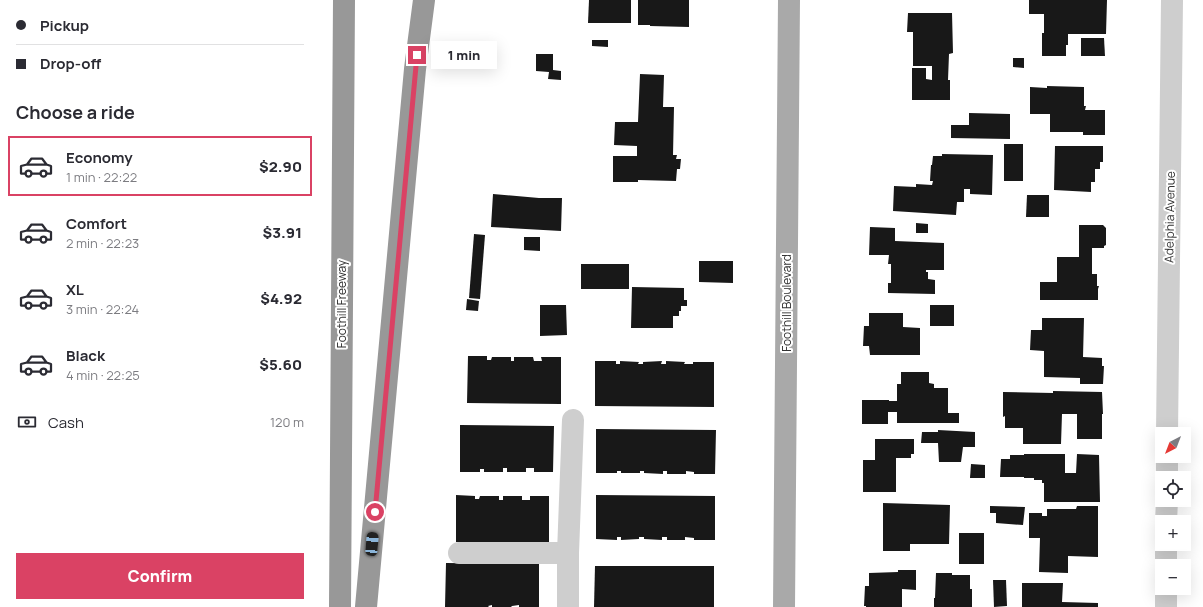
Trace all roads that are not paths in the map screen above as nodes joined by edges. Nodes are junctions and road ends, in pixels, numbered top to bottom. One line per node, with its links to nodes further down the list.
1 (344, 0): 10 (highway, Foothill Freeway)
2 (424, 0): 11 (highway)
3 (789, 0): 13 (main road, Foothill Boulevard)
4 (1172, 0): 6 (street, Adelphia Avenue)
5 (573, 420): 8 (street)
6 (1167, 427)
7 (459, 552): 8 (street)
8 (568, 553): 12 (street)
9 (1166, 595): 14 (street)
10 (340, 607)
11 (366, 607)
12 (568, 607)
13 (784, 607)
14 (1166, 607)

